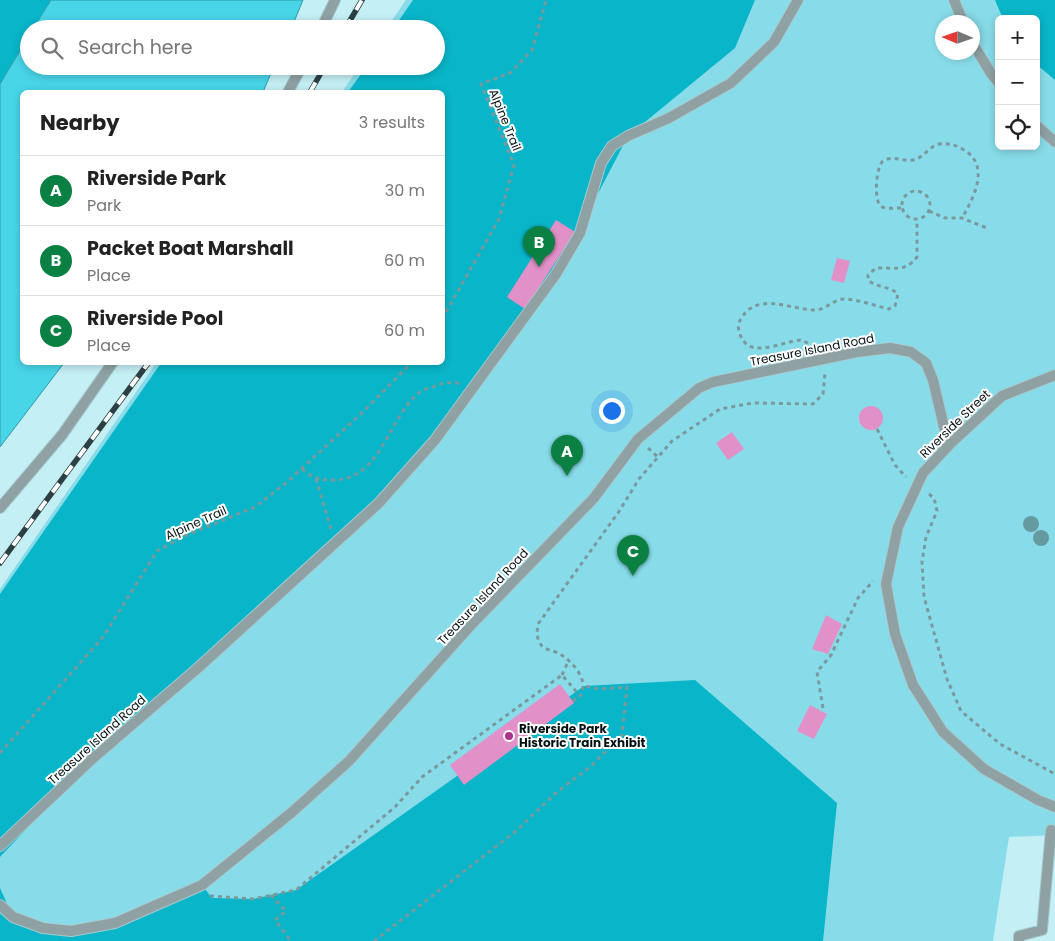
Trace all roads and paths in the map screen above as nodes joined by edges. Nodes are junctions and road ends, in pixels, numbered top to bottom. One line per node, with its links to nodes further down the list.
1 (335, 0): 6 (lane)
2 (546, 0): 18 (path, Alpine Trail)
3 (798, 0): 23 (lane, Treasure Island Road)
4 (954, 0): 5 (lane)
5 (960, 15)
6 (325, 20)
7 (980, 55): 9 (lane)
8 (297, 75): 10 (lane)
9 (995, 78)
10 (289, 90)
11 (1040, 129): 12 (lane)
12 (1055, 142)
13 (901, 208): 14 (path); 15 (path); 16 (path)
14 (929, 211): 15 (path); 16 (path)
15 (962, 218): 17 (path)
16 (917, 220): 19 (path)
17 (987, 228)
18 (445, 314)
19 (824, 360): 25 (lane, Treasure Island Road); 32 (path); 43 (lane, Treasure Island Road)
20 (111, 365): 29 (lane)
21 (409, 365): 26 (path, Alpine Trail)
22 (1055, 375): 25 (lane, Riverside Street)
23 (473, 388): 27 (path); 30 (lane, Treasure Island Road)
24 (877, 429): 28 (path)
25 (951, 443): 28 (lane, Riverside Street)
26 (302, 468): 27 (path); 38 (path, Alpine Trail)
27 (316, 480): 30 (path)
28 (918, 485): 31 (lane, Riverside Street); 39 (path)
29 (0, 508)
30 (335, 543): 42 (lane, Treasure Island Road)
31 (888, 570): 37 (path); 40 (lane, Riverside Street)
32 (568, 662): 33 (path); 34 (path)
33 (562, 675): 35 (path); 44 (path)
34 (584, 686): 35 (path); 47 (path)
35 (580, 696): 36 (path)
36 (573, 701)
37 (823, 708)
38 (0, 753)
39 (1055, 774)
40 (1055, 807)
41 (1051, 830): 48 (lane)
42 (0, 846)
43 (202, 884): 44 (path); 45 (lane, Treasure Island Road)
44 (271, 895): 46 (path)
45 (0, 905)
46 (291, 941)
47 (374, 941)
48 (1019, 941)

